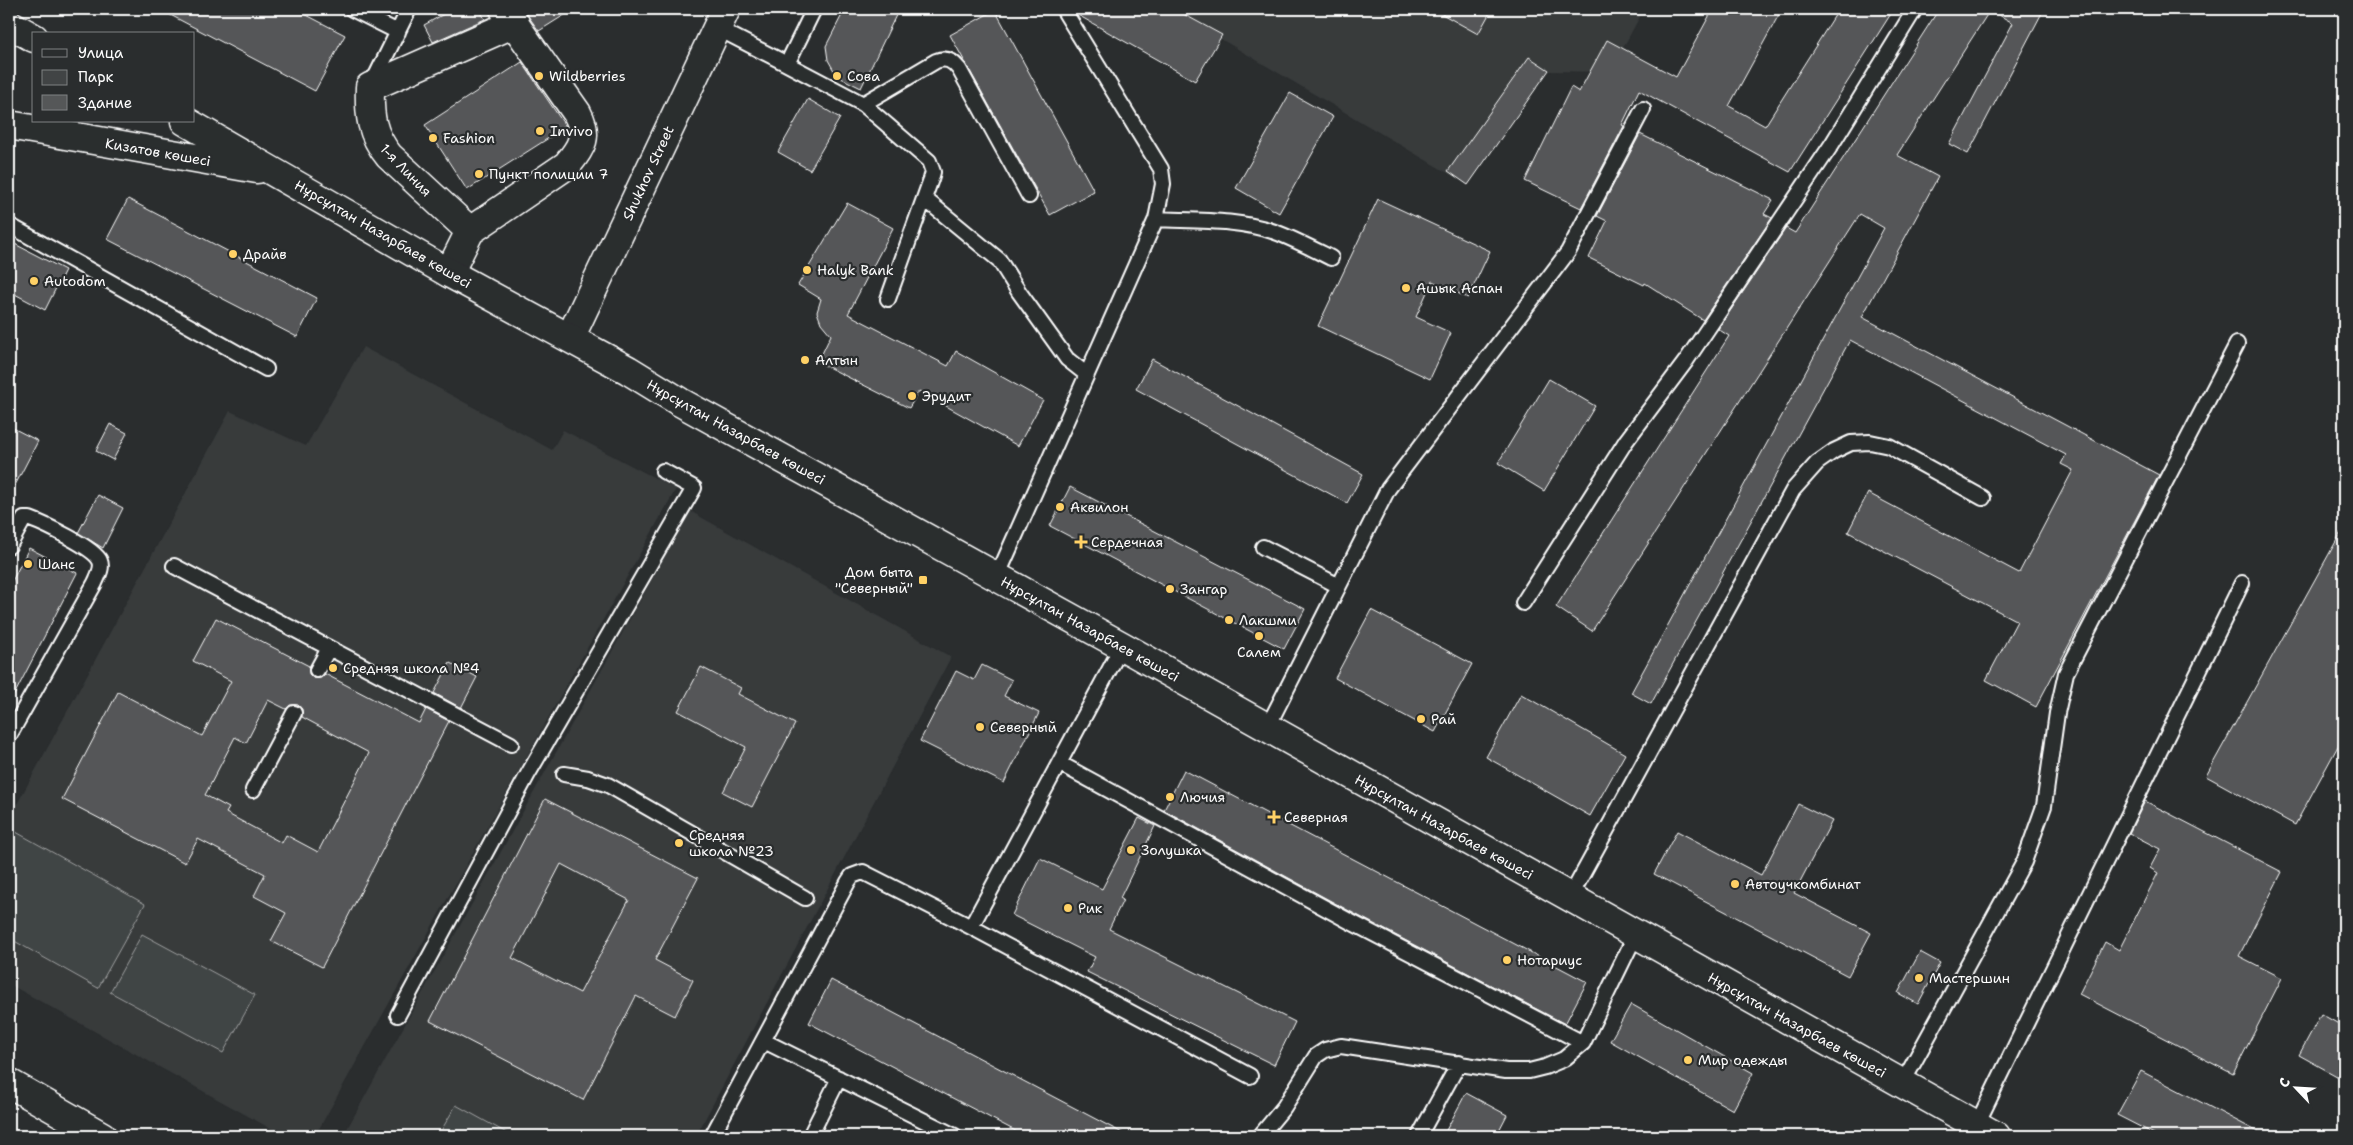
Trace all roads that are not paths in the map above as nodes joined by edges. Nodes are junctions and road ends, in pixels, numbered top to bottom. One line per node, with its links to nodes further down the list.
1 (352, 9): 9 (lane)
2 (409, 9): 9 (lane)
3 (814, 9): 11 (lane)
4 (1063, 9): 20 (lane)
5 (1915, 9): 40 (lane)
6 (510, 16): 12 (main road); 22 (main road)
7 (721, 18): 11 (lane); 26 (main road, Shukhov Street)
8 (9, 24): 10 (main road)
9 (398, 32): 12 (lane)
10 (32, 37)
11 (787, 64): 13 (lane)
12 (370, 88): 22 (main road, 1-я Линия)
13 (863, 104): 18 (lane); 19 (lane)
14 (1643, 109): 39 (lane)
15 (187, 122): 17 (main road, Нұрсұлтан Назарбаев көшесі)
16 (9, 125): 17 (main road, Кизатов көшесі)
17 (278, 173): 24 (main road, Нұрсұлтан Назарбаев көшесі)
18 (1029, 196)
19 (925, 199): 25 (lane); 29 (lane)
20 (1156, 219): 23 (lane); 29 (lane)
21 (9, 225): 28 (lane)
22 (470, 231): 24 (main road)
23 (1331, 258)
24 (449, 273): 26 (main road, Нұрсұлтан Назарбаев көшесі)
25 (888, 299)
26 (570, 338): 37 (main road, Нұрсұлтан Назарбаев көшесі)
27 (2237, 344): 62 (lane)
28 (266, 369)
29 (1086, 374): 37 (lane)
30 (663, 471): 55 (lane)
31 (1984, 498): 51 (lane)
32 (9, 518): 33 (lane)
33 (24, 518): 34 (lane); 46 (lane)
34 (9, 546)
35 (1263, 547): 39 (lane)
36 (174, 566): 42 (lane)
37 (997, 576): 41 (main road, Нұрсұлтан Назарбаев көшесі)
38 (2242, 583): 63 (lane)
39 (1339, 586): 45 (lane)
40 (1523, 603)
41 (1122, 646): 45 (main road, Нұрсұлтан Назарбаев көшесі); 48 (lane)
42 (328, 648): 43 (lane); 47 (lane)
43 (316, 670)
44 (294, 713): 50 (lane)
45 (1267, 728): 51 (main road, Нұрсұлтан Назарбаев көшесі)
46 (9, 736)
47 (511, 744)
48 (1059, 763): 53 (lane); 57 (lane)
49 (564, 774): 52 (lane)
50 (253, 790)
51 (1570, 897): 54 (main road, Нұрсұлтан Назарбаев көшесі)
52 (805, 898)
53 (971, 927): 56 (lane); 59 (lane)
54 (1636, 934): 57 (lane); 62 (main road, Нұрсұлтан Назарбаев көшесі)
55 (398, 1015)
56 (764, 1041): 60 (lane); 65 (lane)
57 (1583, 1043): 58 (lane)
58 (1458, 1063): 68 (lane); 69 (lane)
59 (1250, 1076)
60 (839, 1078): 66 (lane); 67 (lane)
61 (9, 1083): 64 (main road)
62 (1902, 1084): 63 (main road, Нұрсұлтан Назарбаев көшесі)
63 (1986, 1131)
64 (102, 1136)
65 (712, 1136)
66 (810, 1136)
67 (955, 1136)
68 (1260, 1136)
69 (1419, 1136)

